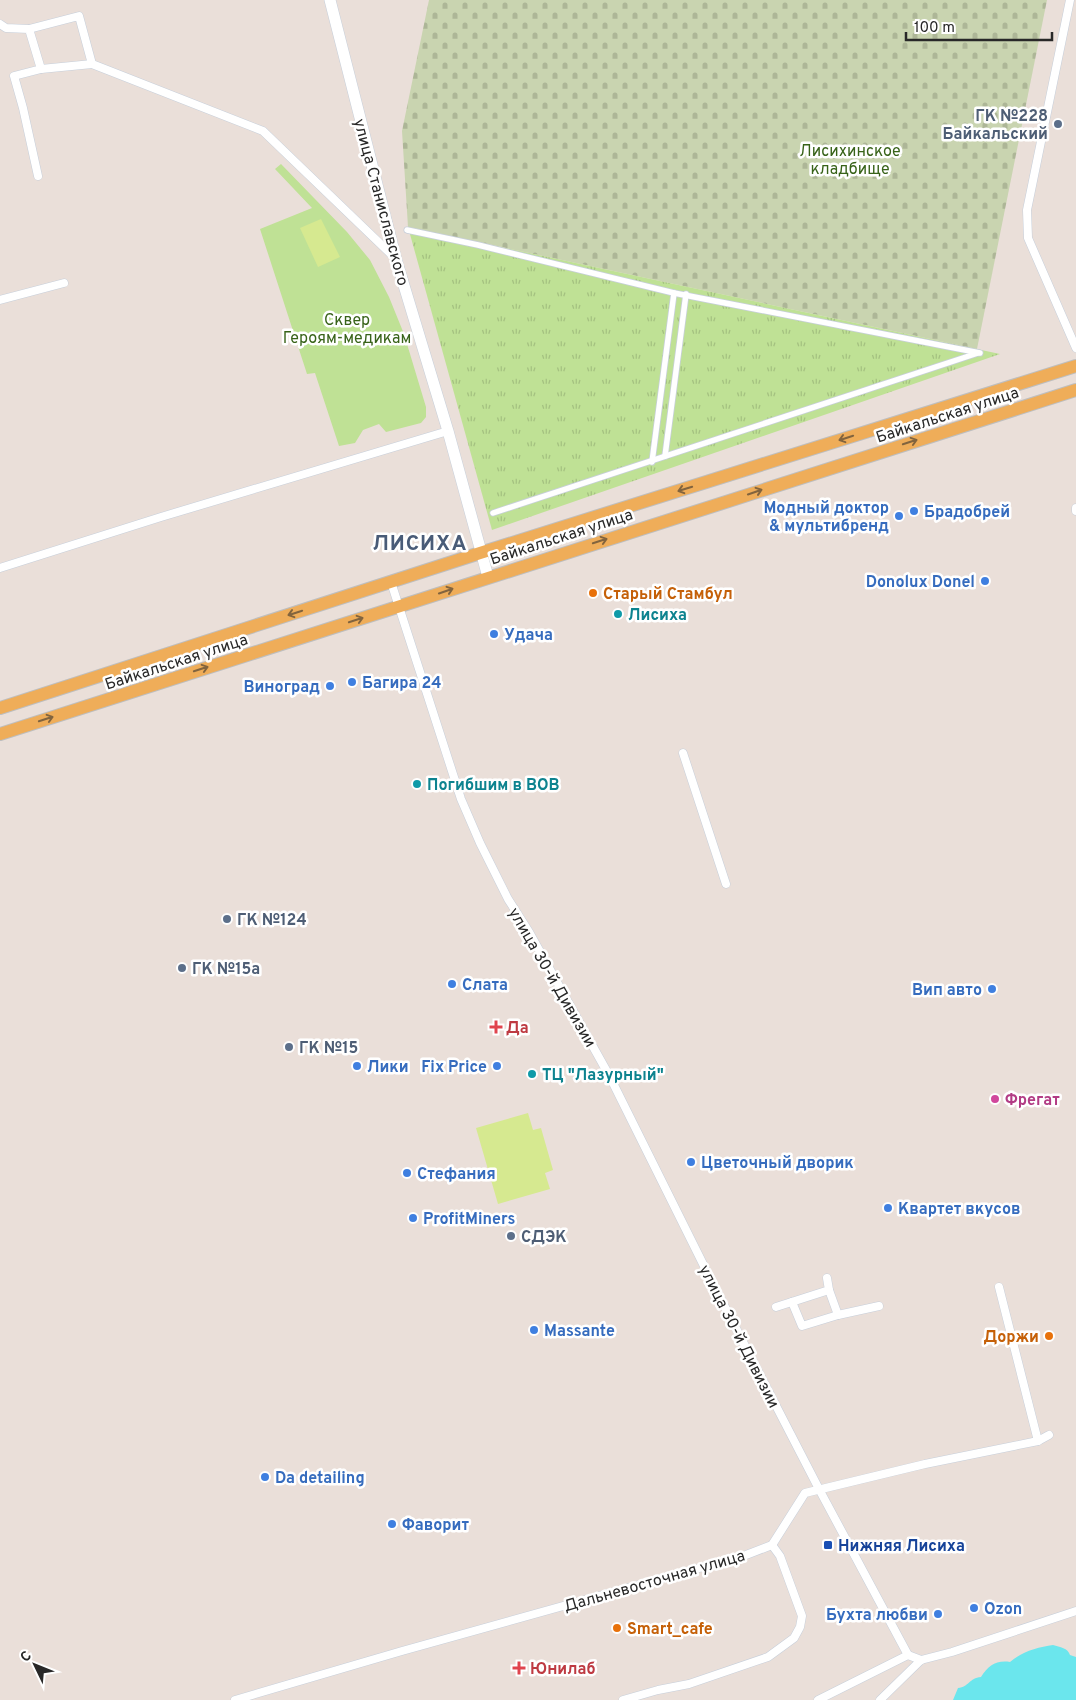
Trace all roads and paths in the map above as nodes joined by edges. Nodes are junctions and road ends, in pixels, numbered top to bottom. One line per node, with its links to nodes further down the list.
1 (330, 0): 9 (main road, улица Станиславского)
2 (1070, 0): 14 (street)
3 (0, 24): 4 (street)
4 (29, 29): 5 (street); 6 (street)
5 (92, 64): 6 (street); 9 (street)
6 (41, 69): 7 (street)
7 (38, 176)
8 (408, 230): 11 (street)
9 (396, 258): 17 (main road, улица Станиславского)
10 (64, 283): 13 (street)
11 (674, 293): 12 (street); 19 (street)
12 (686, 294): 18 (street); 18 (street)
13 (0, 300)
14 (1076, 348)
15 (1076, 366): 21 (main road, Байкальская улица, one-way to 21)
16 (1076, 390): 23 (main road, Байкальская улица, one-way to 16)
17 (448, 431): 21 (main road, улица Станиславского); 22 (street)
18 (665, 456): 19 (street)
19 (652, 462): 20 (street)
20 (494, 513)
21 (480, 553): 23 (main road, улица Станиславского); 24 (main road, Байкальская улица)
22 (0, 568)
23 (488, 577): 25 (main road, Байкальская улица, one-way to 23)
24 (391, 582): 25 (street, улица 30-й Дивизии); 26 (main road, Байкальская улица, one-way to 26)
25 (399, 606): 27 (main road, Байкальская улица, one-way to 25); 39 (street, улица 30-й Дивизии)
26 (0, 708)
27 (0, 734)
28 (683, 753): 29 (street)
29 (726, 884)
30 (827, 1278): 32 (street)
31 (999, 1287): 38 (street)
32 (829, 1290): 33 (street); 36 (street)
33 (792, 1302): 35 (street); 36 (street)
34 (879, 1306): 36 (street)
35 (776, 1307)
36 (838, 1315)
37 (1049, 1435): 38 (street)
38 (1038, 1441): 39 (street)
39 (819, 1490): 40 (street); 42 (street, улица 30-й Дивизии)
40 (772, 1545): 44 (street, Дальневосточная улица); 45 (street)
41 (1076, 1611): 43 (street)
42 (908, 1655): 43 (street); 46 (street)
43 (921, 1660): 47 (street)
44 (235, 1700)
45 (623, 1700)
46 (818, 1700)
47 (880, 1700)

